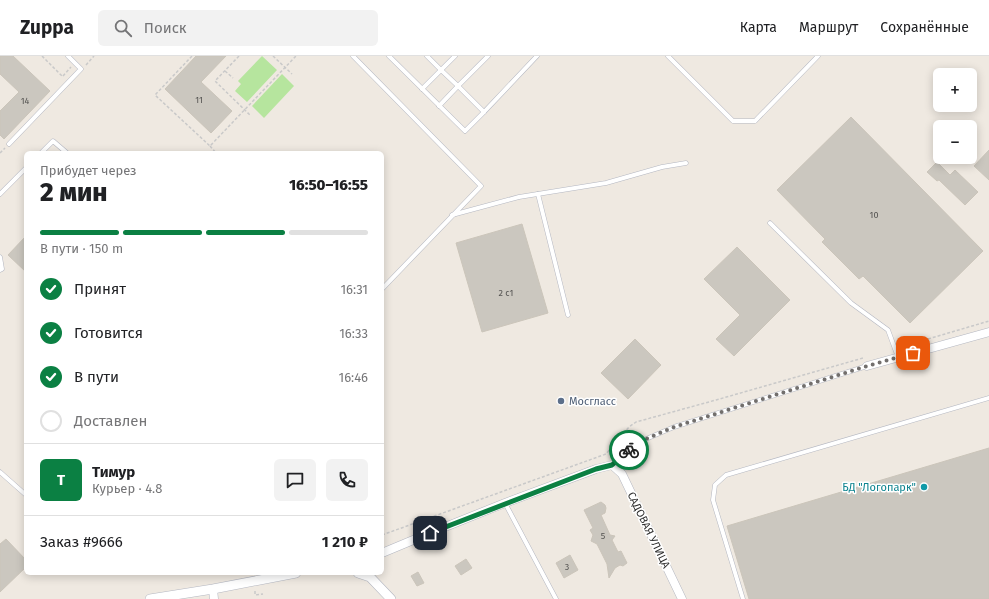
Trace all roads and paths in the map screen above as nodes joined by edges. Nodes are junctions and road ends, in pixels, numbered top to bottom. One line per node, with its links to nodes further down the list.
1 (42, 56): 22 (path)
2 (68, 56): 17 (lane)
3 (94, 56): 17 (path)
4 (192, 56): 30 (path)
5 (239, 56): 19 (path)
6 (273, 56): 16 (path)
7 (296, 56): 16 (path)
8 (352, 56): 38 (lane)
9 (389, 56): 24 (lane)
10 (427, 56): 18 (lane)
11 (455, 56): 18 (lane)
12 (488, 56): 23 (lane)
13 (537, 56): 27 (lane)
14 (668, 56): 15 (lane)
15 (818, 56)
16 (285, 67): 20 (path); 26 (path)
17 (81, 69): 22 (lane)
18 (441, 70): 23 (lane); 24 (lane)
19 (225, 71): 21 (path); 26 (path)
20 (292, 74)
21 (232, 78)
22 (69, 82): 29 (lane)
23 (458, 86): 25 (lane); 27 (lane)
24 (422, 89): 25 (lane)
25 (439, 106): 27 (lane)
26 (245, 110): 28 (path); 30 (path)
27 (484, 112)
28 (251, 116)
29 (9, 144)
30 (210, 146): 33 (path)
31 (43, 151): 32 (lane)
32 (65, 151)
33 (214, 151)
34 (686, 163): 37 (lane)
35 (24, 170): 36 (lane)
36 (0, 194)
37 (538, 194): 38 (lane); 43 (lane)
38 (452, 215): 42 (lane)
39 (770, 223): 45 (lane)
40 (0, 257): 41 (lane)
41 (0, 270)
42 (384, 287)
43 (568, 315)
44 (989, 332): 45 (street)
45 (898, 357): 47 (street)
46 (864, 358): 53 (path)
47 (867, 366): 49 (lane)
48 (989, 398): 63 (lane)
49 (612, 465): 52 (street); 62 (street, САДОВАЯ УЛИЦА)
50 (0, 472): 51 (lane)
51 (24, 493)
52 (505, 503): 54 (street); 61 (lane)
53 (384, 534)
54 (384, 552)
55 (286, 575): 57 (street)
56 (364, 575): 60 (street)
57 (213, 589): 58 (street); 59 (street)
58 (150, 599)
59 (214, 599)
60 (391, 599)
61 (556, 599)
62 (682, 599)
63 (743, 599)

